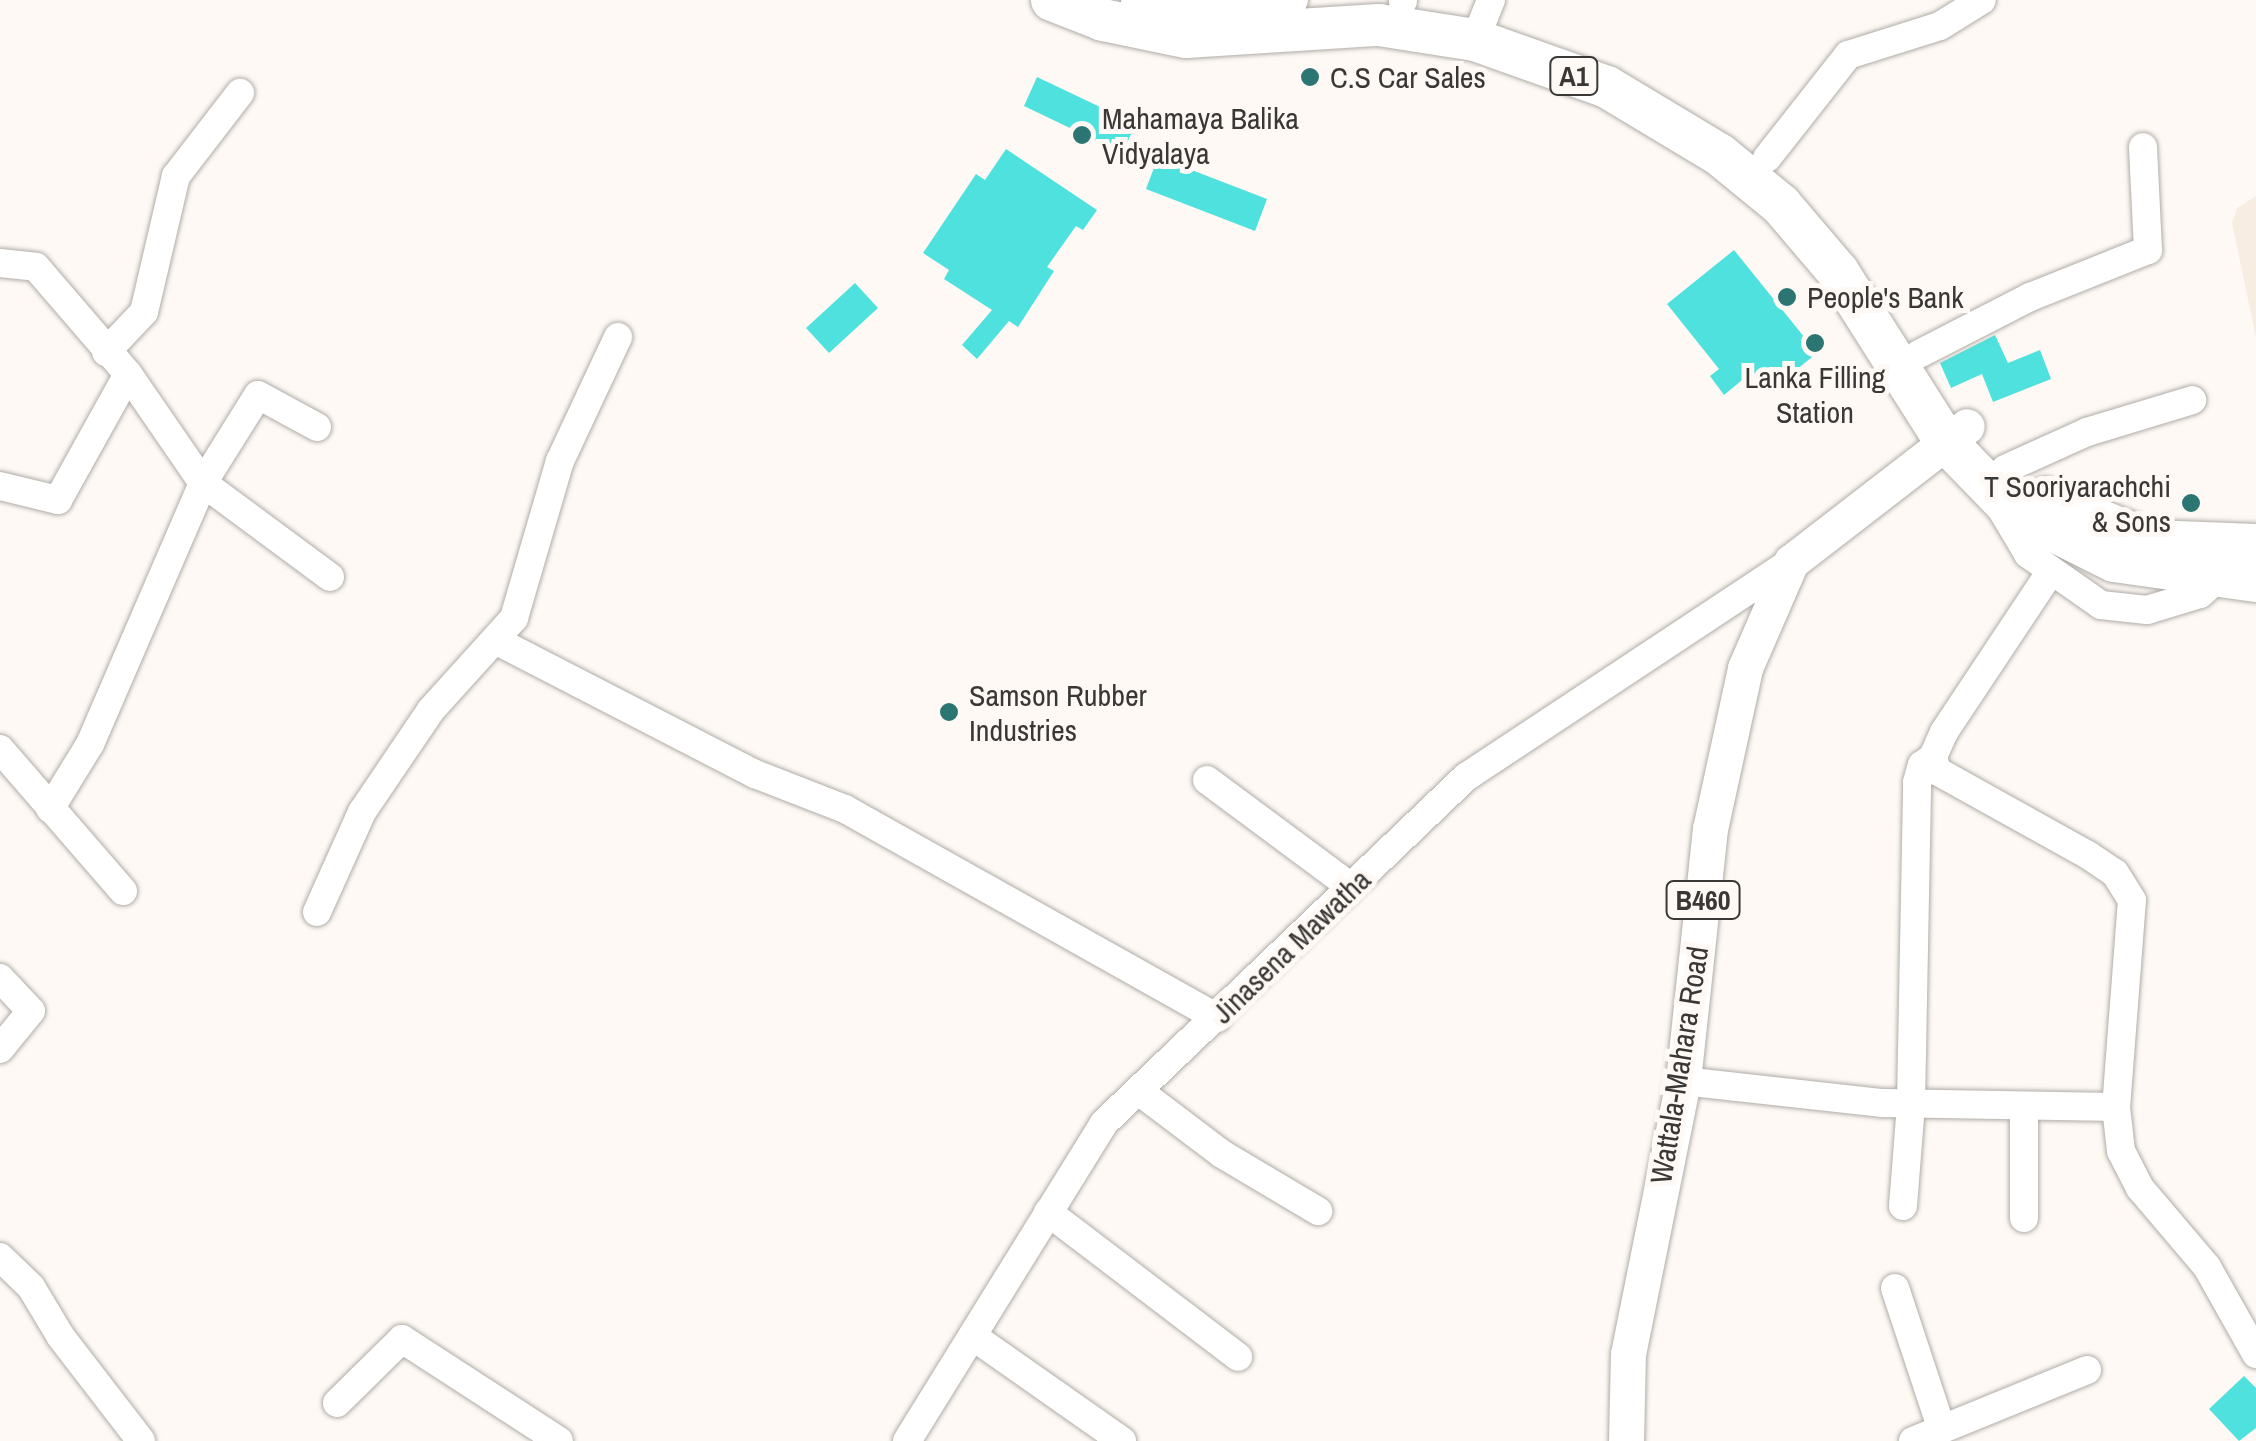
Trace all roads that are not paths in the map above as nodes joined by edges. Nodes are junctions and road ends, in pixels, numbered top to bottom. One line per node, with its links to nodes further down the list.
1 (1052, 0): 7 (highway, A1)
2 (1142, 0): 6 (highway, A1)
3 (1403, 0): 5 (highway, A1); 7 (highway, A1)
4 (1982, 0): 10 (street)
5 (1293, 1): 6 (highway, A1)
6 (1238, 3)
7 (1484, 18): 10 (highway, A1); 18 (highway, A1)
8 (240, 93): 13 (street)
9 (2144, 148): 14 (street)
10 (1767, 158): 14 (highway, A1)
11 (1, 265): 13 (street)
12 (618, 337): 27 (street)
13 (106, 352): 15 (street)
14 (1919, 354): 18 (highway, A1)
15 (128, 374): 20 (street); 21 (street)
16 (2192, 400): 19 (street)
17 (317, 427): 20 (street)
18 (1956, 434): 19 (highway, A1); 23 (main road, Wattala-Mahara Road / B460)
19 (2000, 481): 22 (highway, A1); 24 (street); 26 (highway, A1)
20 (203, 482): 25 (street); 31 (street)
21 (0, 486)
22 (2256, 545)
23 (1791, 562): 32 (street, Jinasena Mawatha); 38 (main road, Wattala-Mahara Road / B460)
24 (2049, 574): 26 (street); 29 (street)
25 (330, 577)
26 (2238, 578)
27 (499, 642): 34 (street); 36 (street)
28 (0, 749): 31 (street)
29 (1933, 756): 40 (street); 42 (street)
30 (1207, 780): 32 (street)
31 (50, 809): 33 (street)
32 (1351, 886): 36 (street, Jinasena Mawatha)
33 (123, 891)
34 (317, 912)
35 (0, 978): 37 (street)
36 (1217, 1018): 39 (street, Jinasena Mawatha)
37 (0, 1049)
38 (1683, 1082): 40 (street); 59 (main road, Wattala-Mahara Road / B460)
39 (1140, 1092): 44 (street, Jinasena Mawatha); 45 (street)
40 (1911, 1104): 41 (street); 43 (street)
41 (2024, 1106): 42 (street); 46 (street)
42 (2116, 1107): 50 (street)
43 (1903, 1206)
44 (1048, 1212): 49 (street, Jinasena Mawatha); 51 (street)
45 (1318, 1212)
46 (2024, 1218)
47 (0, 1257): 55 (street)
48 (1896, 1288): 54 (street)
49 (974, 1337): 57 (street, Jinasena Mawatha); 58 (street)
50 (2256, 1354)
51 (1238, 1357)
52 (2086, 1370): 54 (street)
53 (337, 1403): 56 (street)
54 (1940, 1427): 60 (street)
55 (141, 1441)
56 (559, 1441)
57 (907, 1441)
58 (1122, 1441)
59 (1626, 1441)
60 (1913, 1441)

